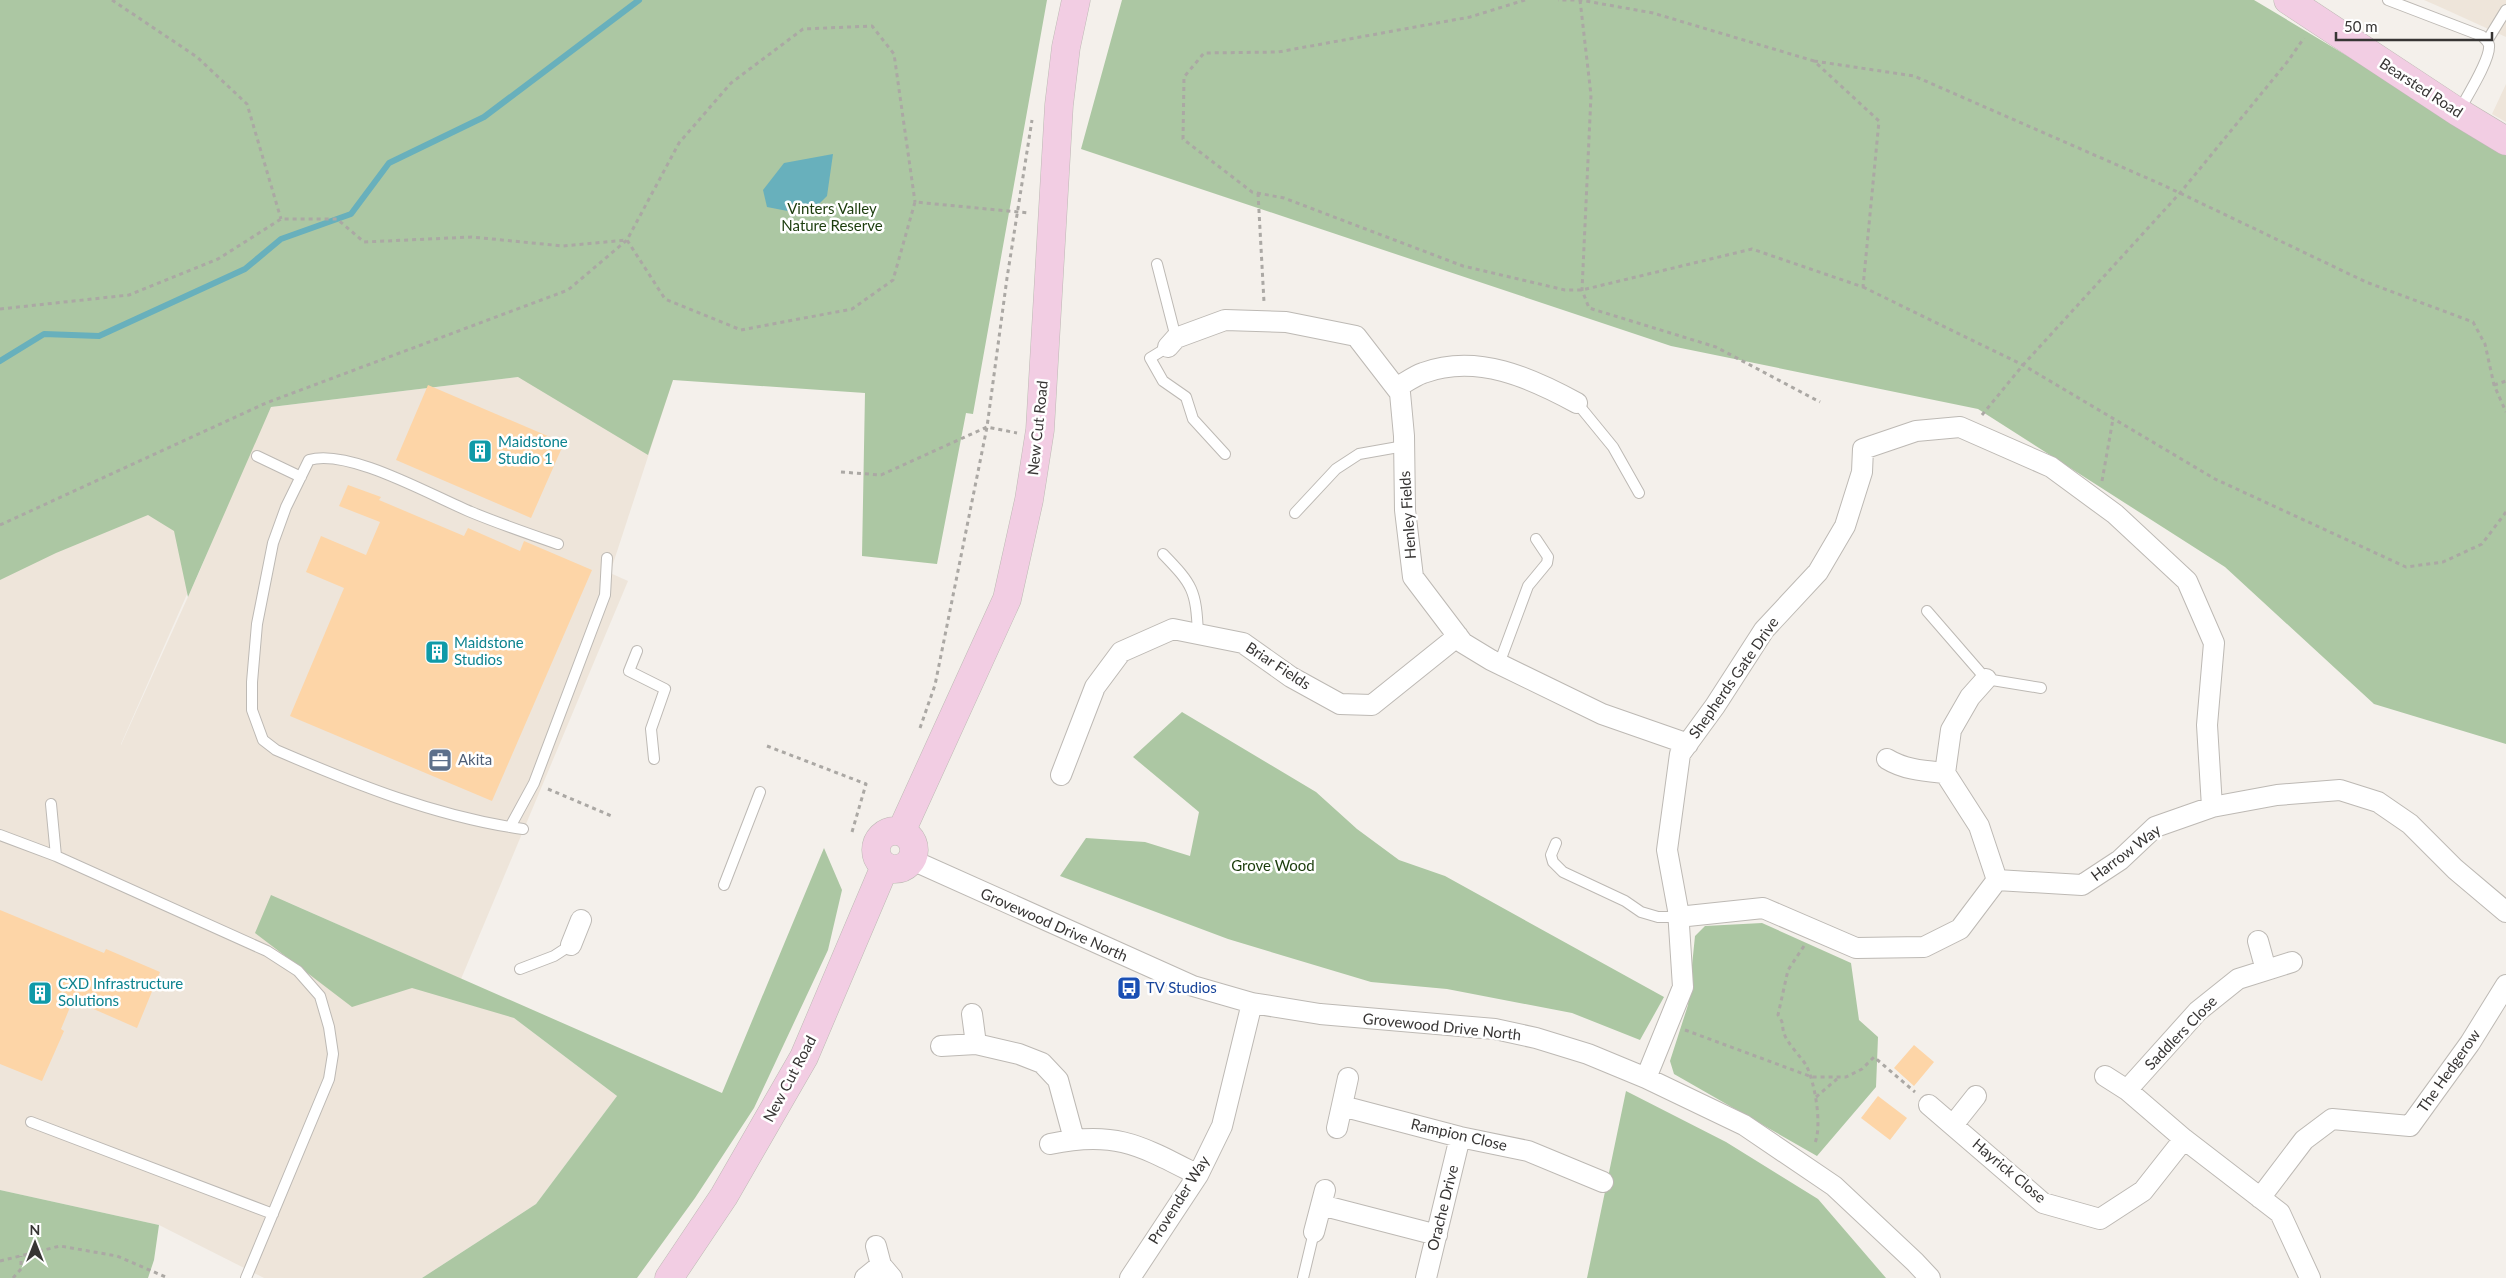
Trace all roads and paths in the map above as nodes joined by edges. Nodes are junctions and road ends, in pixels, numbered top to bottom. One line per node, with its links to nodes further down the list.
1 (112, 0): 21 (path)
2 (1076, 0): 20 (street, New Cut Road)
3 (1525, 0): 16 (path)
4 (1558, 0): 5 (path)
5 (1580, 0): 8 (path); 25 (path)
6 (2288, 0): 10 (street, Bearsted Road)
7 (2388, 0): 11 (lane)
8 (1586, 1): 12 (path)
9 (2506, 10): 11 (lane)
10 (2316, 20): 13 (street, Bearsted Road); 17 (path)
11 (2487, 41): 13 (lane)
12 (1814, 61): 17 (path); 24 (path)
13 (2458, 112): 15 (street, Bearsted Road)
14 (1033, 114): 19 (path)
15 (2506, 141)
16 (1258, 193): 25 (path); 27 (path)
17 (2180, 193): 29 (path); 31 (path)
18 (915, 202): 19 (path); 22 (path); 22 (path)
19 (1018, 212): 20 (path); 37 (path)
20 (1052, 214): 39 (street, New Cut Road)
21 (281, 219): 22 (path); 26 (path)
22 (627, 240): 49 (path)
23 (1157, 264): 28 (lane)
24 (1864, 287): 25 (path); 29 (path)
25 (1582, 290): 33 (path)
26 (0, 309)
27 (1265, 321): 28 (street, Henley Fields); 32 (street, Henley Fields)
28 (1172, 342): 41 (lane)
29 (2023, 365): 36 (path); 38 (path)
30 (2506, 381): 31 (path)
31 (2494, 385): 35 (path)
32 (1396, 388): 34 (street); 40 (street, Henley Fields)
33 (1820, 402)
34 (1577, 403): 45 (lane)
35 (2506, 412)
36 (2113, 419): 46 (path); 47 (path)
37 (987, 427): 39 (path); 43 (path); 61 (path)
38 (1968, 431): 46 (street, Shepherds Gate Drive); 62 (street, Shepherds Gate Drive)
39 (1039, 438): 76 (street, New Cut Road)
40 (1404, 446): 48 (lane); 56 (street, Henley Fields)
41 (1225, 454)
42 (257, 456): 44 (lane)
43 (841, 472)
44 (301, 477): 51 (lane); 73 (lane)
45 (1639, 493)
46 (2098, 501): 71 (street, Shepherds Gate Drive)
47 (2506, 512)
48 (1295, 513)
49 (0, 526)
50 (1536, 539): 58 (lane)
51 (558, 544)
52 (1163, 554): 55 (lane)
53 (607, 558): 68 (lane)
54 (1926, 611): 59 (lane)
55 (1198, 634): 56 (street, Briar Fields); 67 (street, Briar Fields)
56 (1458, 636): 58 (street, Henley Fields)
57 (637, 651): 64 (lane)
58 (1499, 664): 62 (street, Henley Fields)
59 (1986, 679): 60 (lane); 66 (street)
60 (2041, 688)
61 (919, 730)
62 (1688, 744): 85 (street, Shepherds Gate Drive)
63 (767, 746): 75 (path)
64 (654, 759)
65 (1887, 760): 66 (street)
66 (1945, 773): 82 (street)
67 (1061, 775)
68 (534, 783): 72 (path); 73 (lane)
69 (760, 792): 83 (lane)
70 (50, 804): 79 (lane)
71 (2212, 807): 82 (street, Harrow Way); 84 (street, Harrow Way)
72 (614, 817)
73 (510, 827): 74 (lane)
74 (523, 829)
75 (852, 832)
76 (901, 832): 80 (street); 81 (street)
77 (0, 835): 79 (lane)
78 (1556, 843): 85 (lane)
79 (56, 856): 120 (lane)
80 (912, 860): 81 (street); 94 (street, Grovewood Drive North)
81 (885, 866): 129 (street, New Cut Road)
82 (1997, 880): 87 (street)
83 (724, 885)
84 (2506, 912)
85 (1678, 917): 87 (street); 96 (street, Shepherds Gate Drive)
86 (581, 920): 89 (street)
87 (1810, 930): 100 (path)
88 (2258, 941): 92 (street)
89 (571, 945): 91 (lane)
90 (2292, 962): 92 (street, Saddlers Close)
91 (520, 969)
92 (2266, 970): 104 (street, Saddlers Close)
93 (2506, 985): 119 (street, The Hedgerow)
94 (1252, 1003): 102 (street, Grovewood Drive North); 117 (street, Provender Way)
95 (972, 1014): 97 (street)
96 (1668, 1024): 100 (path); 102 (street, Shepherds Gate Drive)
97 (976, 1044): 98 (street); 113 (street)
98 (941, 1046)
99 (2105, 1076): 104 (street)
100 (1812, 1077): 103 (path); 106 (path)
101 (1348, 1078): 108 (street)
102 (1646, 1078): 134 (street, Grovewood Drive North)
103 (1837, 1079): 106 (path); 107 (path)
104 (2127, 1090): 114 (street)
105 (1976, 1096): 110 (street)
106 (1816, 1098): 116 (path)
107 (1929, 1105): 110 (street, Hayrick Close)
108 (1342, 1106): 111 (street); 112 (street, Rampion Close)
109 (31, 1122): 120 (lane)
110 (1953, 1125): 114 (street, Hayrick Close)
111 (1337, 1128)
112 (1460, 1137): 118 (street, Rampion Close); 122 (street, Orache Drive)
113 (1074, 1139): 115 (street); 117 (street)
114 (2184, 1139): 119 (street)
115 (1050, 1144)
116 (1814, 1145)
117 (1198, 1175): 131 (street, Provender Way)
118 (1604, 1182)
119 (2260, 1198): 135 (street)
120 (273, 1214): 128 (lane)
121 (1314, 1232): 122 (street); 132 (lane)
122 (1437, 1235): 133 (street, Orache Drive)
123 (21, 1256): 124 (path); 126 (path); 127 (path)
124 (0, 1261)
125 (883, 1263): 130 (street)
126 (13, 1278)
127 (168, 1278)
128 (246, 1278)
129 (668, 1278)
130 (865, 1278)
131 (1130, 1278)
132 (1303, 1278)
133 (1426, 1278)
134 (1930, 1278)
135 (2310, 1278)

